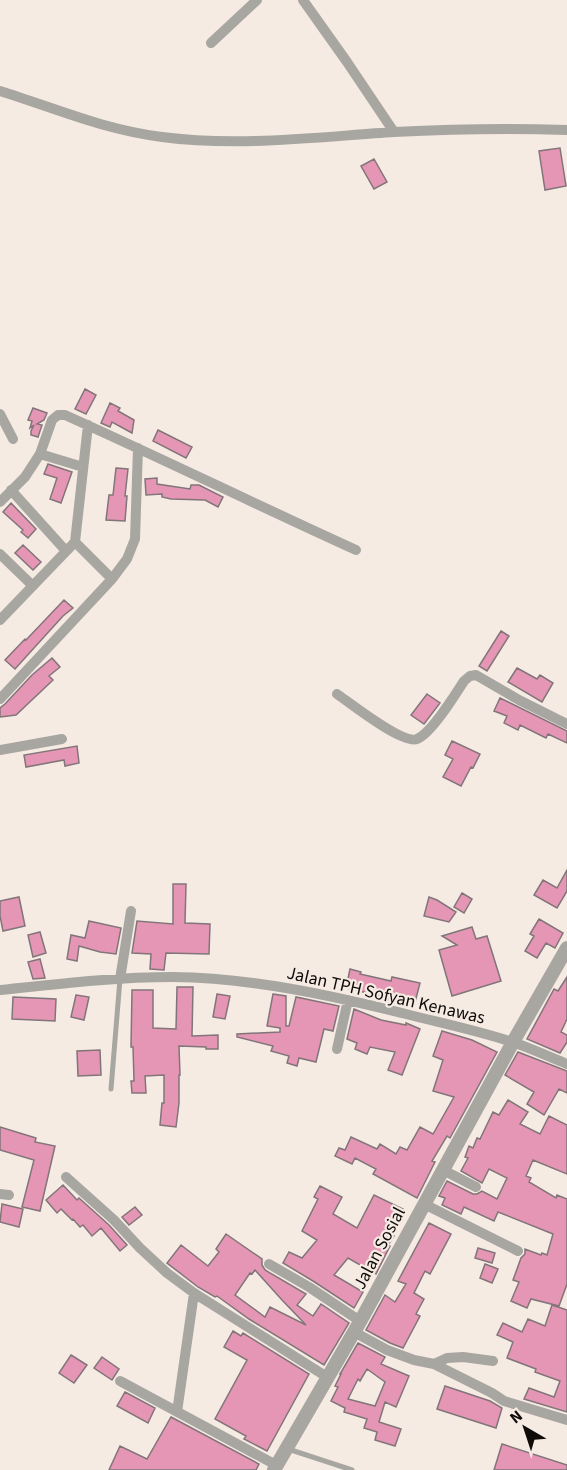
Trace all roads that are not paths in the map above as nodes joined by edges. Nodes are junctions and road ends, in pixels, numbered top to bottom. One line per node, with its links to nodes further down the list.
1 (257, 0): 3 (street)
2 (303, 0): 6 (street)
3 (211, 43)
4 (0, 91): 6 (street)
5 (567, 130): 6 (street)
6 (394, 132)
7 (0, 414): 9 (street)
8 (88, 425): 10 (street); 11 (street); 12 (street)
9 (13, 439)
10 (138, 448): 16 (street); 19 (street)
11 (40, 454): 12 (street); 13 (street)
12 (83, 467): 15 (street)
13 (11, 490): 14 (street); 17 (street)
14 (0, 502)
15 (75, 542): 17 (street); 19 (street)
16 (356, 550)
17 (66, 551): 20 (street)
18 (0, 554): 20 (street)
19 (112, 579): 22 (street)
20 (33, 586): 21 (street)
21 (0, 620)
22 (2, 693)
23 (337, 694): 24 (street)
24 (567, 724)
25 (62, 739): 26 (street)
26 (0, 750)
27 (131, 911): 29 (street)
28 (567, 948): 32 (street, Jalan Sosial)
29 (120, 979): 30 (street, Jalan TPH Sofyan Kenawas); 31 (street, Jalan TPH Sofyan Kenawas); 35 (lane)
30 (0, 990)
31 (348, 1000): 32 (street, Jalan TPH Sofyan Kenawas); 33 (street)
32 (513, 1042): 34 (street, Jalan TPH Sofyan Kenawas); 36 (street, Jalan Sosial)
33 (337, 1049)
34 (567, 1065)
35 (111, 1089)
36 (442, 1170): 38 (street); 39 (street, Jalan Sosial)
37 (66, 1177): 42 (street)
38 (476, 1187)
39 (424, 1204): 40 (street); 43 (street, Jalan Sosial)
40 (518, 1251)
41 (269, 1264): 43 (street)
42 (194, 1293): 46 (street); 48 (street)
43 (357, 1326): 45 (street); 46 (street, Jalan Sosial)
44 (493, 1361): 45 (street)
45 (434, 1364): 49 (street)
46 (327, 1377): 50 (street, Jalan Sosial)
47 (120, 1381): 48 (street)
48 (177, 1412): 51 (street)
49 (567, 1420)
50 (286, 1448): 51 (street, Jalan Sosial); 52 (lane)
51 (275, 1467)
52 (352, 1470)

